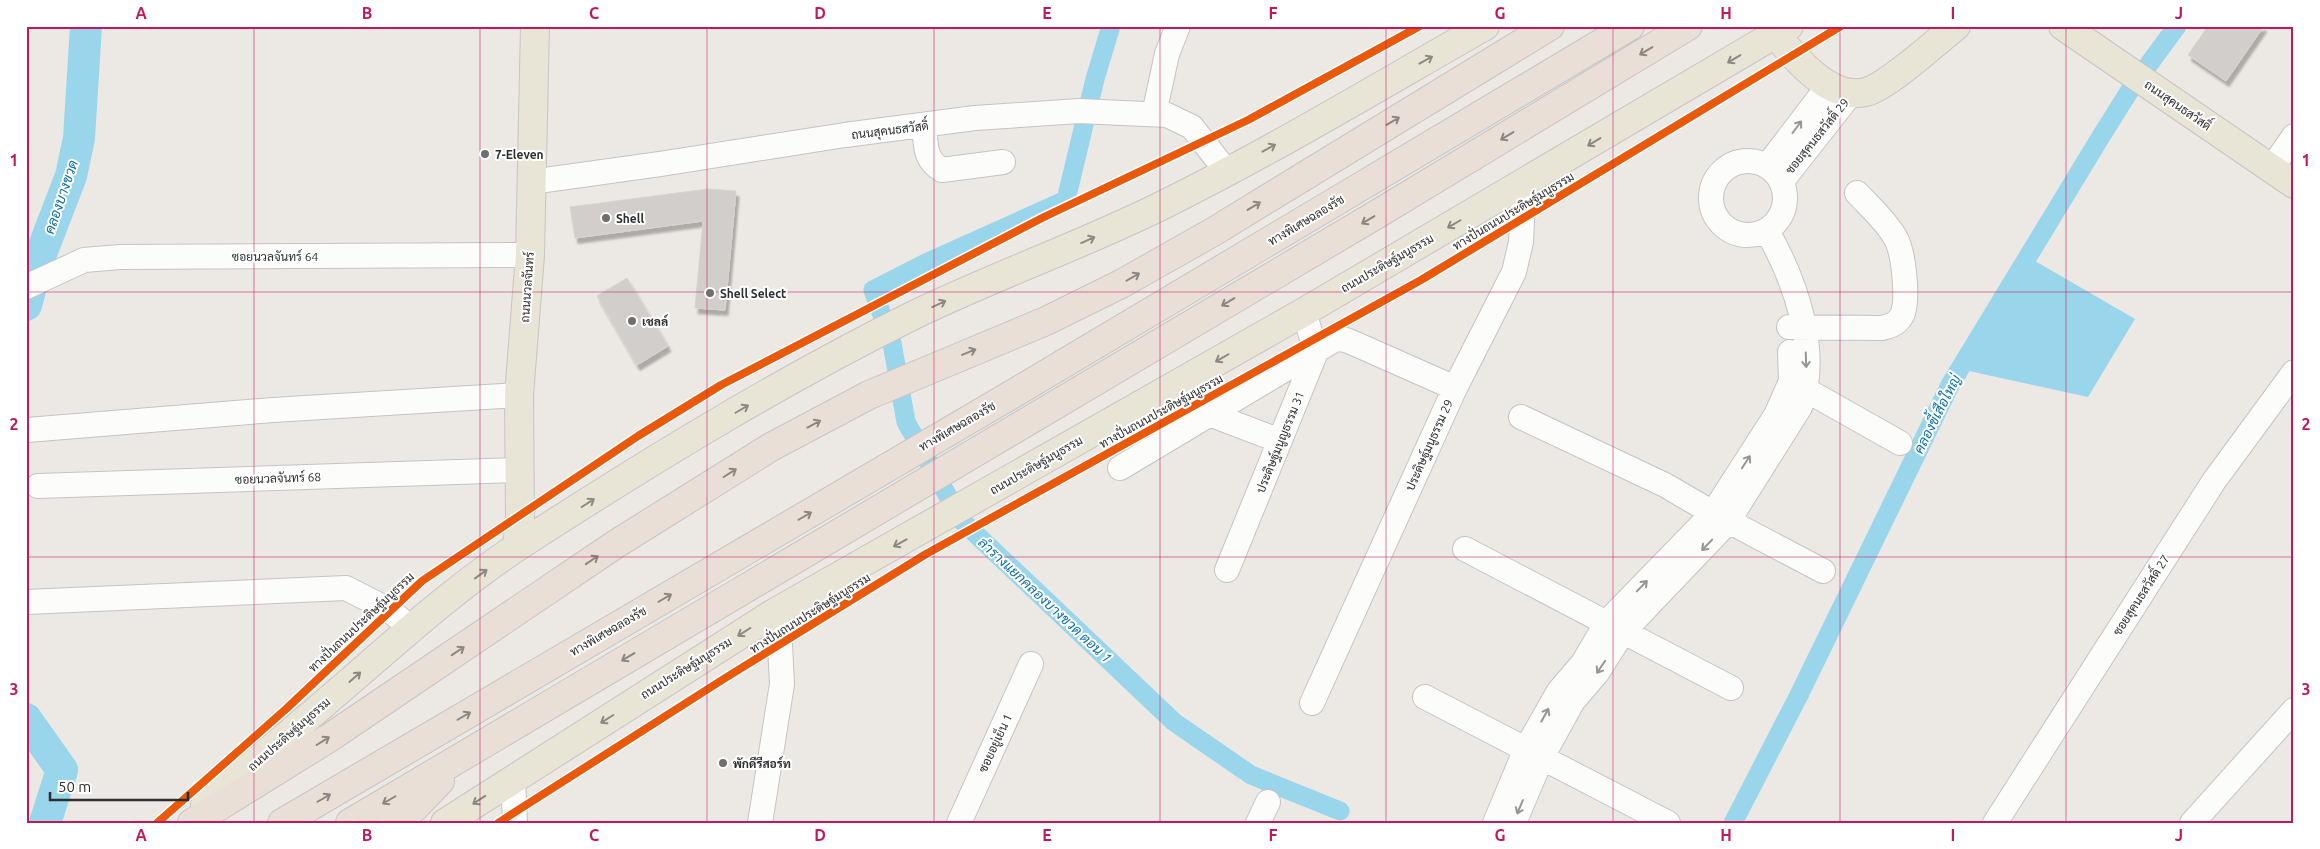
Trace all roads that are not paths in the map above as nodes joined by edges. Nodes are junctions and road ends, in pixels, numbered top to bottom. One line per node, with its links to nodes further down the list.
1 (535, 26): 18 (main road, ถนนนวลจันทร์)
2 (1178, 26): 11 (street)
3 (1486, 26): 16 (main road, ถนนประดิษฐ์มนูธรรม, one-way to 3)
4 (1550, 26): 58 (highway, one-way to 4)
5 (1630, 26): 59 (highway, ทางพิเศษฉลองรัช, one-way to 5)
6 (1688, 26): 55 (highway, one-way to 55)
7 (1956, 26): 10 (main road)
8 (2063, 26): 15 (main road, ถนนสุคนธสวัสดิ์)
9 (1782, 30): 10 (main road); 19 (main road, ถนนประดิษฐ์มนูธรรม, one-way to 19)
10 (1841, 89): 17 (street, ซอยสุคนธสวัสดิ์ 29)
11 (1154, 114): 12 (street, ถนนสุคนธสวัสดิ์); 16 (street, ถนนสุคนธสวัสดิ์)
12 (924, 126): 14 (street); 18 (street, ถนนสุคนธสวัสดิ์)
13 (2294, 136): 15 (street)
14 (1003, 162)
15 (2271, 169): 20 (main road, ถนนสุคนธสวัสดิ์)
16 (1227, 172): 41 (main road, ถนนประดิษฐ์มนูธรรม, one-way to 16)
17 (1775, 173): 22 (street); 22 (street)
18 (531, 182): 23 (main road, ถนนนวลจันทร์)
19 (1524, 183): 25 (main road, ถนนประดิษฐ์มนูธรรม, one-way to 25); 30 (street, ประดิษฐ์มนูธรรม 29)
20 (2294, 184)
21 (1857, 193): 26 (street)
22 (1759, 233): 26 (street)
23 (530, 255): 24 (street, ซอยนวลจันทร์ 64); 31 (main road, ถนนนวลจันทร์)
24 (26, 287)
25 (1304, 312): 27 (street); 46 (main road, ถนนประดิษฐ์มนูธรรม, one-way to 46)
26 (1795, 327): 29 (street)
27 (1316, 352): 30 (street); 32 (street); 35 (street, ประดิษฐ์มนูญธรรม 31)
28 (2294, 372): 69 (street, ซอยสุคนธสวัสดิ์ 27)
29 (1799, 386): 36 (street); 40 (street)
30 (1455, 388): 52 (street, ประดิษฐ์มนูธรรม 29)
31 (519, 395): 34 (street); 38 (main road, ถนนนวลจันทร์)
32 (1212, 415): 35 (street); 37 (street)
33 (1521, 417): 40 (street)
34 (27, 430)
35 (1280, 441): 43 (street, ประดิษฐ์มนูญธรรม 31)
36 (1900, 443)
37 (1120, 468)
38 (518, 470): 39 (street, ซอยนวลจันทร์ 68); 41 (main road, ถนนนวลจันทร์)
39 (38, 486)
40 (1721, 517): 44 (street); 47 (street)
41 (517, 547): 48 (main road, ถนนประดิษฐ์มนูธรรม, one-way to 41)
42 (1465, 549): 47 (street)
43 (1227, 570)
44 (1823, 571)
45 (26, 602): 48 (street)
46 (774, 613): 56 (main road, ถนนประดิษฐ์มนูธรรม, one-way to 56); 64 (street)
47 (1615, 627): 50 (street); 54 (street)
48 (411, 628): 57 (main road, ถนนประดิษฐ์มนูธรรม, one-way to 48)
49 (1031, 664): 65 (street, ซอยอยู่เย็น 1)
50 (1731, 688)
51 (1425, 697): 54 (street)
52 (1312, 704)
53 (2294, 710): 70 (street)
54 (1534, 753): 66 (street); 67 (street, one-way to 67); 68 (street)
55 (461, 758): 60 (highway, one-way to 60); 61 (highway)
56 (513, 778): 62 (main road, ถนนประดิษฐ์มนูธรรม, one-way to 62); 63 (street)
57 (185, 823)
58 (192, 823)
59 (282, 823)
60 (350, 823)
61 (390, 823)
62 (444, 823)
63 (515, 823)
64 (760, 823)
65 (958, 823)
66 (1495, 823)
67 (1514, 823)
68 (1668, 823)
69 (1995, 823)
70 (2192, 823)

